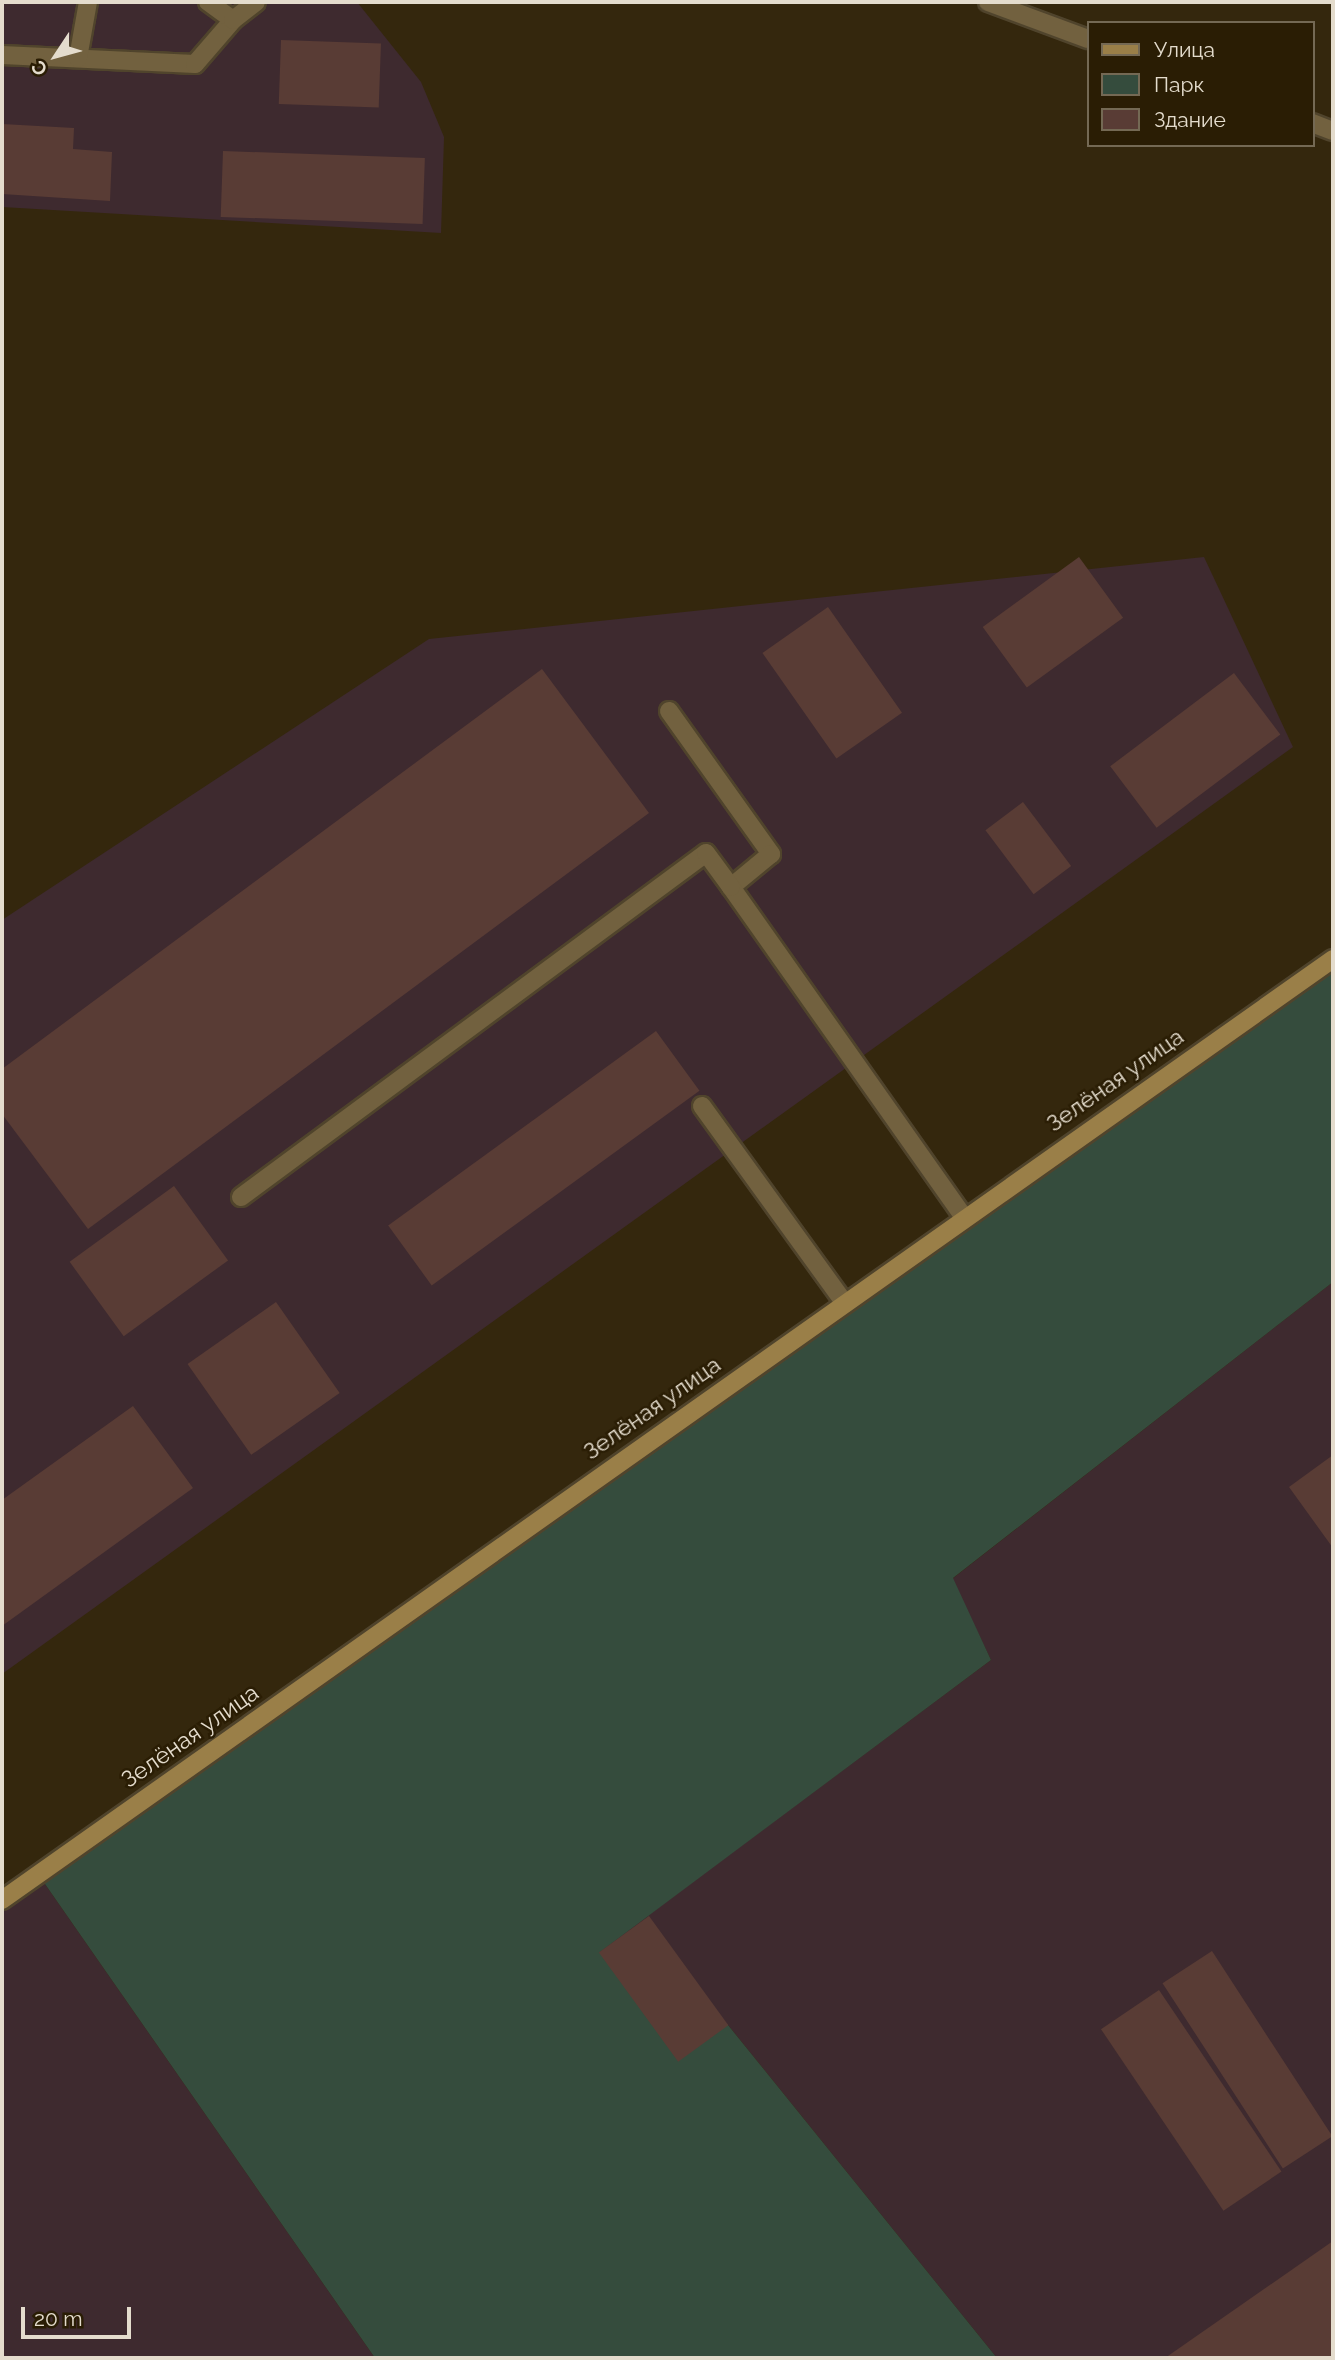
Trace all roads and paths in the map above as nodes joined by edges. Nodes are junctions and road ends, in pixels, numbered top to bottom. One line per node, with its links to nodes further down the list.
1 (88, 2): 8 (street)
2 (208, 2): 5 (street)
3 (256, 2): 5 (street)
4 (988, 2): 6 (street)
5 (233, 20): 8 (street)
6 (1086, 38)
7 (2, 55): 8 (street)
8 (78, 58)
9 (1314, 124): 10 (street)
10 (1333, 131)
11 (669, 711): 12 (street)
12 (731, 887): 15 (street); 16 (street)
13 (1333, 959): 16 (street, Зелёная улица)
14 (702, 1106): 17 (street)
15 (241, 1197)
16 (963, 1216): 17 (street, Зелёная улица)
17 (844, 1302): 18 (street, Зелёная улица)
18 (2, 1900)

